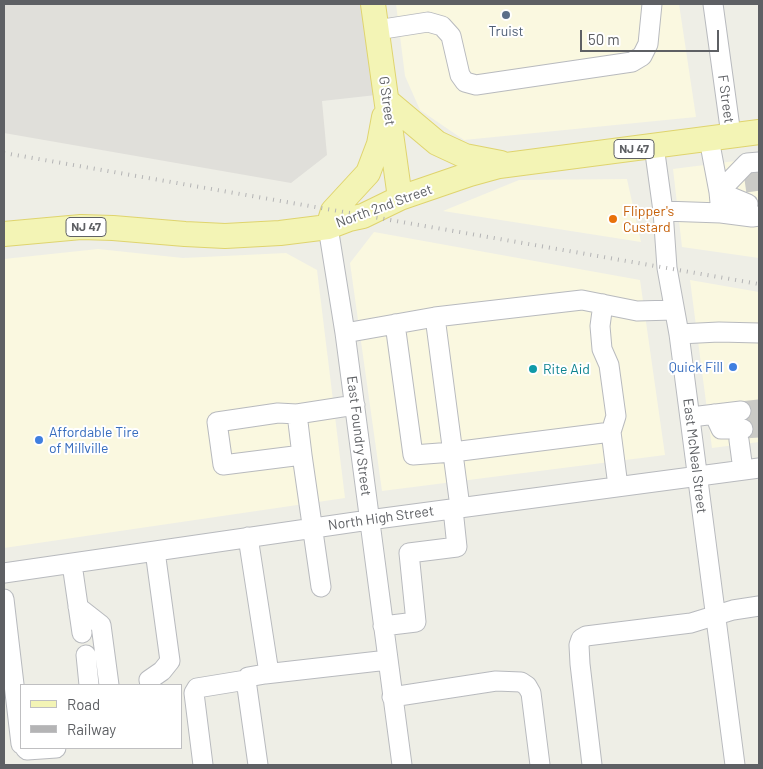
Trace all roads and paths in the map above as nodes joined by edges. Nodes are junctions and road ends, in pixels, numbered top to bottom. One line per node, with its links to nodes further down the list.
1 (374, 4): 4 (main road, G Street)
2 (652, 4): 4 (street)
3 (713, 4): 7 (street, F Street)
4 (377, 30): 5 (main road, G Street)
5 (387, 101): 10 (main road); 13 (main road, G Street); 17 (main road)
6 (759, 132): 7 (main road, North 2nd Street / NJ 47)
7 (720, 137): 8 (main road, North 2nd Street / NJ 47); 12 (street, F Street)
8 (654, 146): 10 (main road, North 2nd Street / NJ 47); 15 (street, East McNeal Street)
9 (759, 162): 12 (street)
10 (508, 165): 13 (main road, North 2nd Street / NJ 47)
11 (745, 183): 12 (street)
12 (719, 192): 14 (street); 16 (street, F Street)
13 (400, 198): 17 (main road, North 2nd Street / NJ 47)
14 (754, 210): 16 (street)
15 (663, 211): 16 (street); 20 (street, East McNeal Street)
16 (721, 213)
17 (328, 227): 18 (main road, North 2nd Street / NJ 47); 23 (street, East Foundry Street)
18 (4, 234)
19 (603, 304): 20 (street); 21 (street); 31 (street)
20 (674, 310): 25 (street, East McNeal Street)
21 (435, 317): 22 (street); 32 (street)
22 (395, 324): 23 (street); 32 (street)
23 (345, 333): 26 (street, East Foundry Street)
24 (759, 333): 25 (street)
25 (680, 334): 28 (street, East McNeal Street)
26 (355, 405): 27 (street); 38 (street, East Foundry Street)
27 (297, 414): 33 (street); 33 (street)
28 (690, 417): 29 (street); 35 (street, East McNeal Street)
29 (717, 422): 30 (street); 30 (street)
30 (742, 430): 34 (street)
31 (611, 432): 32 (street); 36 (street)
32 (453, 452): 37 (street)
33 (302, 455): 39 (street)
34 (751, 469): 35 (street, North High Street)
35 (698, 476): 36 (street, North High Street); 48 (street, East McNeal Street)
36 (618, 486): 37 (street, North High Street)
37 (456, 508): 38 (street, North High Street); 49 (street)
38 (369, 520): 39 (street, North High Street); 49 (street, East Foundry Street)
39 (313, 528): 40 (street, North High Street); 44 (street)
40 (248, 538): 41 (street, North High Street); 53 (street)
41 (155, 552): 42 (street, North High Street); 57 (street)
42 (72, 564): 43 (street, North High Street); 47 (street)
43 (4, 574)
44 (321, 587)
45 (4, 599): 59 (street)
46 (759, 606): 48 (street)
47 (78, 607): 50 (street); 56 (street)
48 (716, 615): 67 (street); 68 (street, East McNeal Street)
49 (383, 626): 52 (street, East Foundry Street)
50 (82, 633)
51 (86, 655): 55 (street)
52 (388, 660): 53 (street); 58 (street, East Foundry Street)
53 (269, 673): 54 (street)
54 (246, 680): 63 (street); 64 (street)
55 (89, 684)
56 (109, 684)
57 (150, 684)
58 (392, 697): 65 (street, East Foundry Street); 66 (street)
59 (19, 712): 60 (street)
60 (20, 728)
61 (26, 749): 62 (street)
62 (42, 749)
63 (203, 765)
64 (258, 765)
65 (402, 765)
66 (540, 765)
67 (592, 765)
68 (735, 765)

